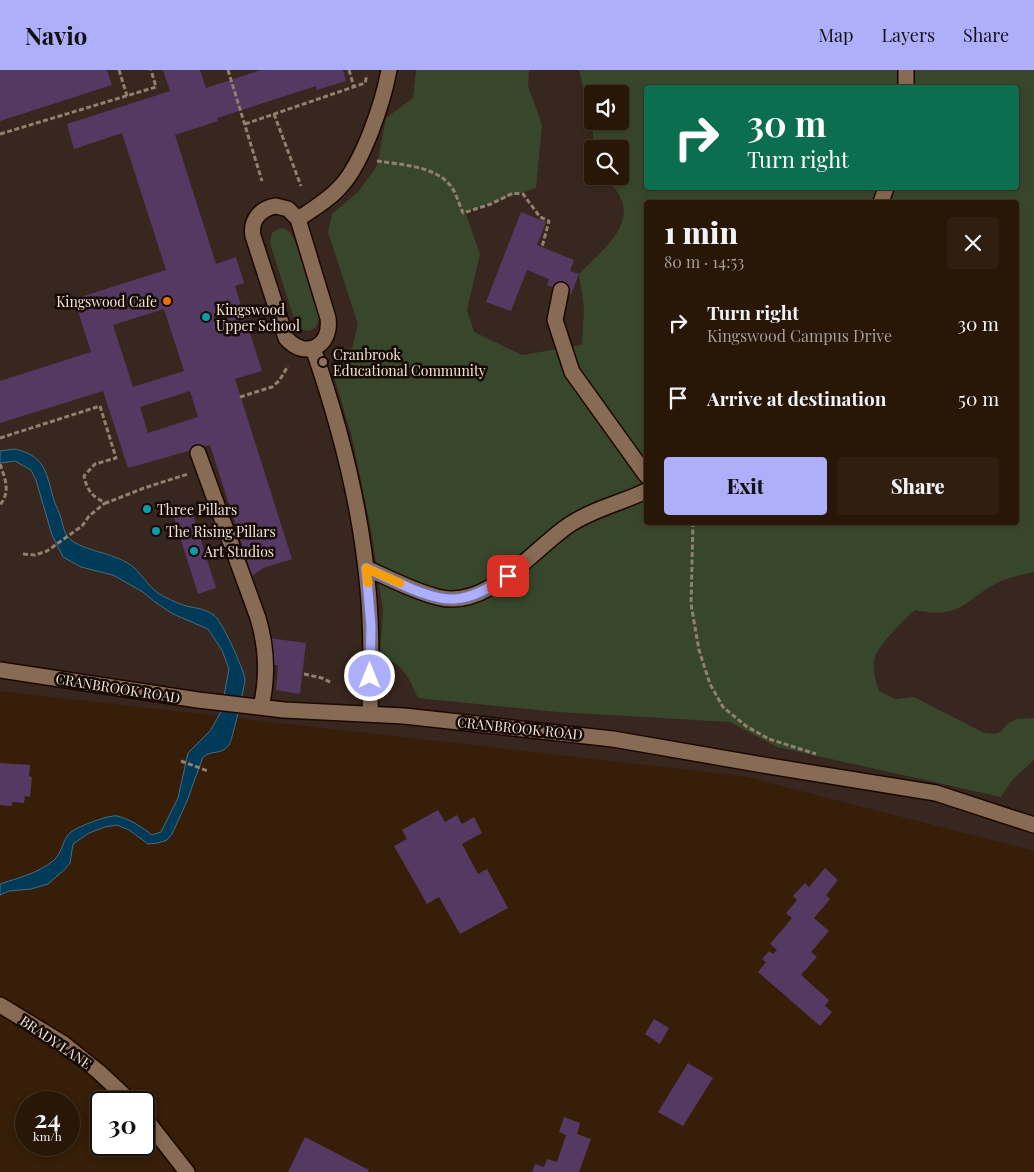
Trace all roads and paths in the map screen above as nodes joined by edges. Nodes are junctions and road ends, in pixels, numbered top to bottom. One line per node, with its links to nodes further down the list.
1 (119, 70): 10 (path)
2 (151, 70): 10 (path)
3 (230, 70): 12 (path)
4 (349, 70): 9 (path)
5 (369, 70): 9 (path)
6 (389, 70): 17 (street)
7 (906, 70): 8 (street)
8 (906, 85)
9 (354, 87): 11 (path)
10 (127, 96): 13 (path)
11 (274, 114): 12 (path); 16 (path)
12 (245, 124): 15 (path)
13 (0, 134)
14 (377, 154): 18 (path)
15 (262, 181)
16 (301, 186)
17 (298, 218): 20 (street); 20 (street)
18 (542, 247)
19 (561, 290): 27 (street)
20 (313, 348): 33 (street)
21 (288, 366): 22 (path)
22 (240, 397)
23 (0, 438): 29 (path)
24 (198, 452): 26 (street)
25 (0, 464): 30 (path)
26 (205, 470): 29 (path); 37 (street)
27 (644, 472)
28 (644, 492): 33 (street)
29 (106, 502): 32 (path)
30 (0, 505)
31 (693, 525): 39 (path)
32 (23, 554)
33 (366, 568): 38 (street)
34 (0, 670): 37 (street, CRANBROOK ROAD)
35 (304, 674): 36 (path)
36 (332, 683)
37 (261, 707): 38 (street, CRANBROOK ROAD)
38 (370, 714): 42 (street, CRANBROOK ROAD)
39 (825, 756)
40 (181, 761): 41 (path)
41 (208, 771)
42 (1034, 825)
43 (0, 1005): 44 (street, BRADY LANE)
44 (119, 1091)
45 (155, 1130): 46 (street)
46 (187, 1172)

